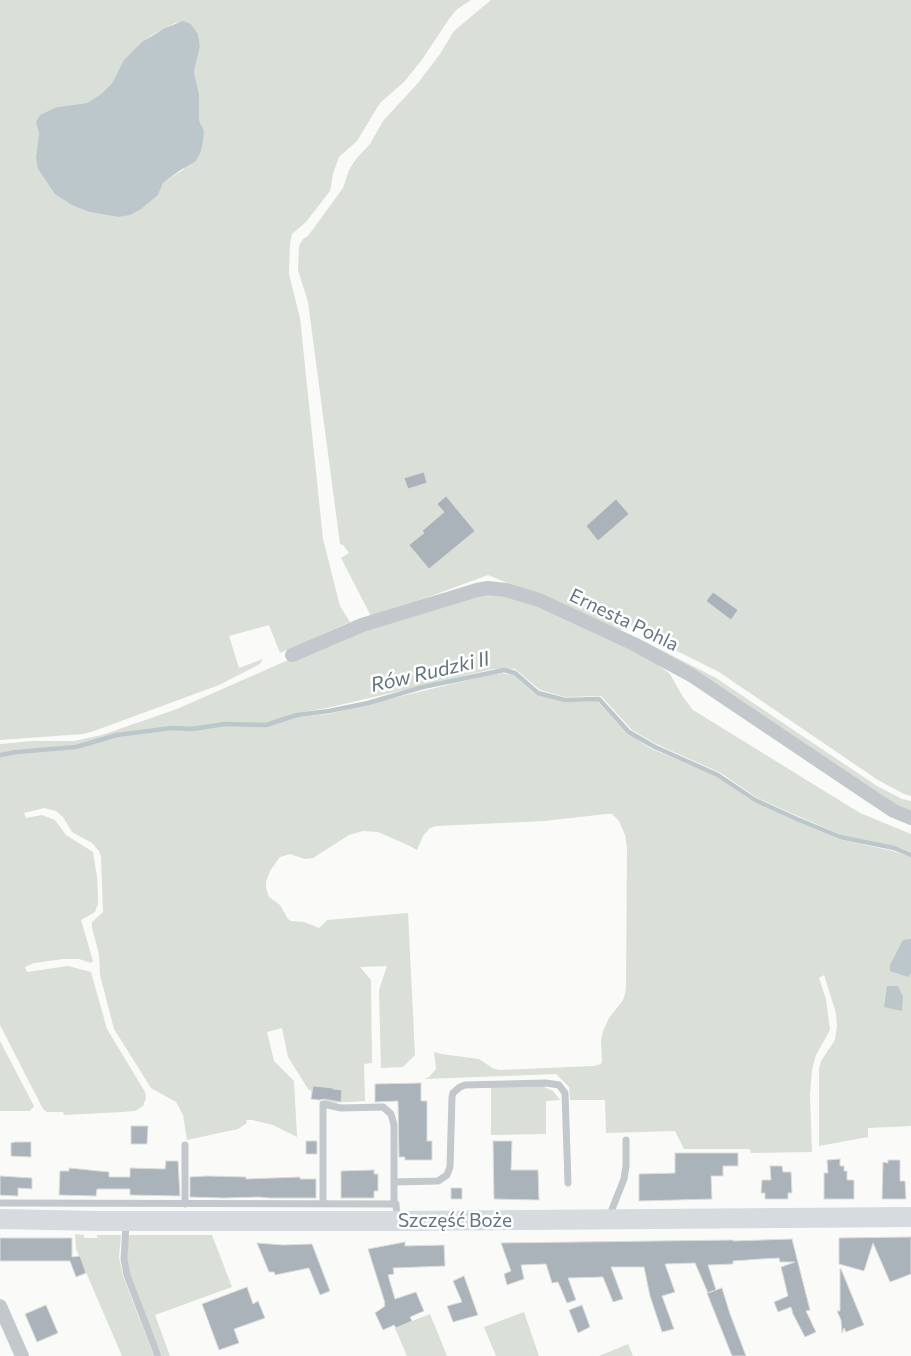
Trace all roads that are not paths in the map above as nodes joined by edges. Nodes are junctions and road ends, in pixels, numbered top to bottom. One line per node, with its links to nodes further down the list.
1 (292, 655): 2 (street, Ernesta Pohla)
2 (911, 818)
3 (626, 1140): 13 (lane)
4 (185, 1145): 8 (lane)
5 (394, 1182): 6 (lane); 9 (lane); 10 (lane)
6 (568, 1183)
7 (0, 1202): 8 (lane)
8 (185, 1204): 9 (lane)
9 (323, 1204): 10 (lane)
10 (395, 1213): 13 (street, Szczęść Boże); 14 (street, Szczęść Boże)
11 (911, 1217): 13 (street, Szczęść Boże)
12 (0, 1218): 14 (street, Szczęść Boże)
13 (608, 1220)
14 (126, 1221): 17 (lane)
15 (0, 1306): 16 (street)
16 (22, 1356)
17 (158, 1356)

